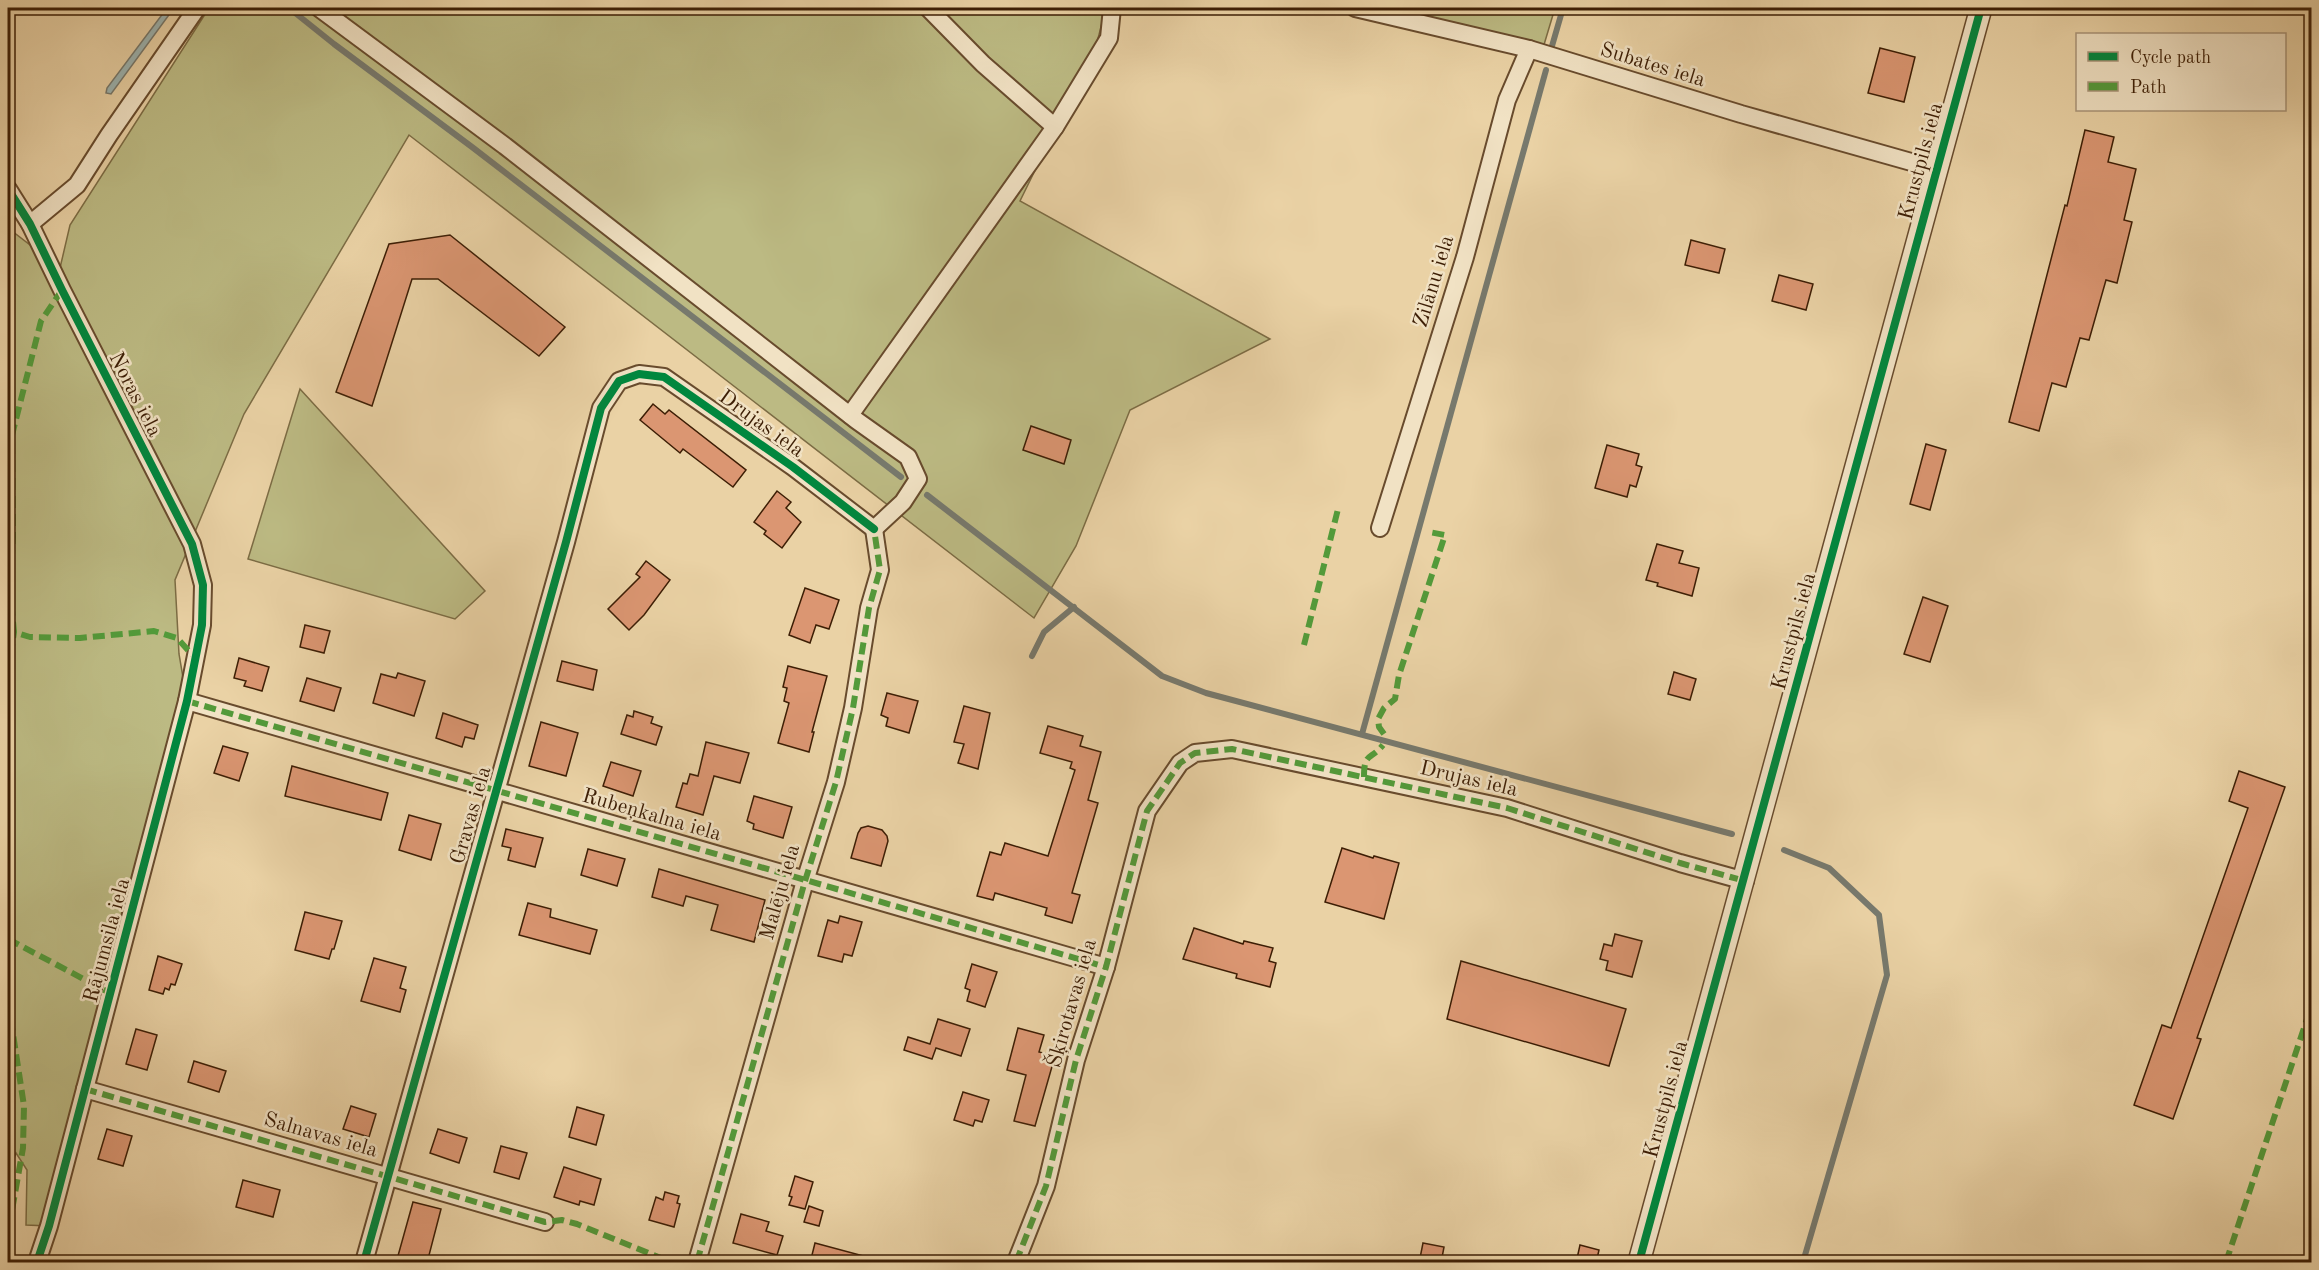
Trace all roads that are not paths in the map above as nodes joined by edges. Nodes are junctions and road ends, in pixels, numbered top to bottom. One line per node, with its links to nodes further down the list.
1 (196, 8): 11 (street)
2 (319, 8): 13 (street)
3 (928, 8): 8 (street)
4 (1112, 8): 8 (street)
5 (1355, 8): 7 (street, Subates iela)
6 (1981, 8): 9 (street, Krustpils iela)
7 (1529, 49): 9 (street, Subates iela); 14 (street, Zilānu iela)
8 (1055, 127): 13 (street)
9 (1936, 169): 21 (street, Krustpils iela)
10 (8, 189): 11 (street, Noras iela)
11 (30, 224): 16 (street, Noras iela)
12 (619, 381): 15 (street, Drujas iela); 19 (street, Gravas iela)
13 (850, 415): 15 (street)
14 (1380, 528)
15 (874, 529): 20 (street, Malēju iela)
16 (202, 625): 17 (street, Rājumsila iela)
17 (187, 701): 19 (street, Rubeņkalna iela); 23 (street, Rājumsila iela)
18 (1180, 763): 21 (street, Drujas iela); 22 (street, Šķirotavas iela)
19 (495, 792): 20 (street, Rubeņkalna iela); 24 (street, Gravas iela)
20 (805, 881): 22 (street, Rubeņkalna iela); 28 (street, Malēju iela)
21 (1745, 881): 30 (street, Krustpils iela)
22 (1106, 967): 29 (street, Šķirotavas iela)
23 (86, 1089): 24 (street, Salnavas iela); 26 (street, Rājumsila iela)
24 (388, 1178): 25 (street, Salnavas iela); 27 (street, Gravas iela)
25 (545, 1222)
26 (37, 1263)
27 (364, 1263)
28 (697, 1263)
29 (1016, 1263)
30 (1639, 1263)

